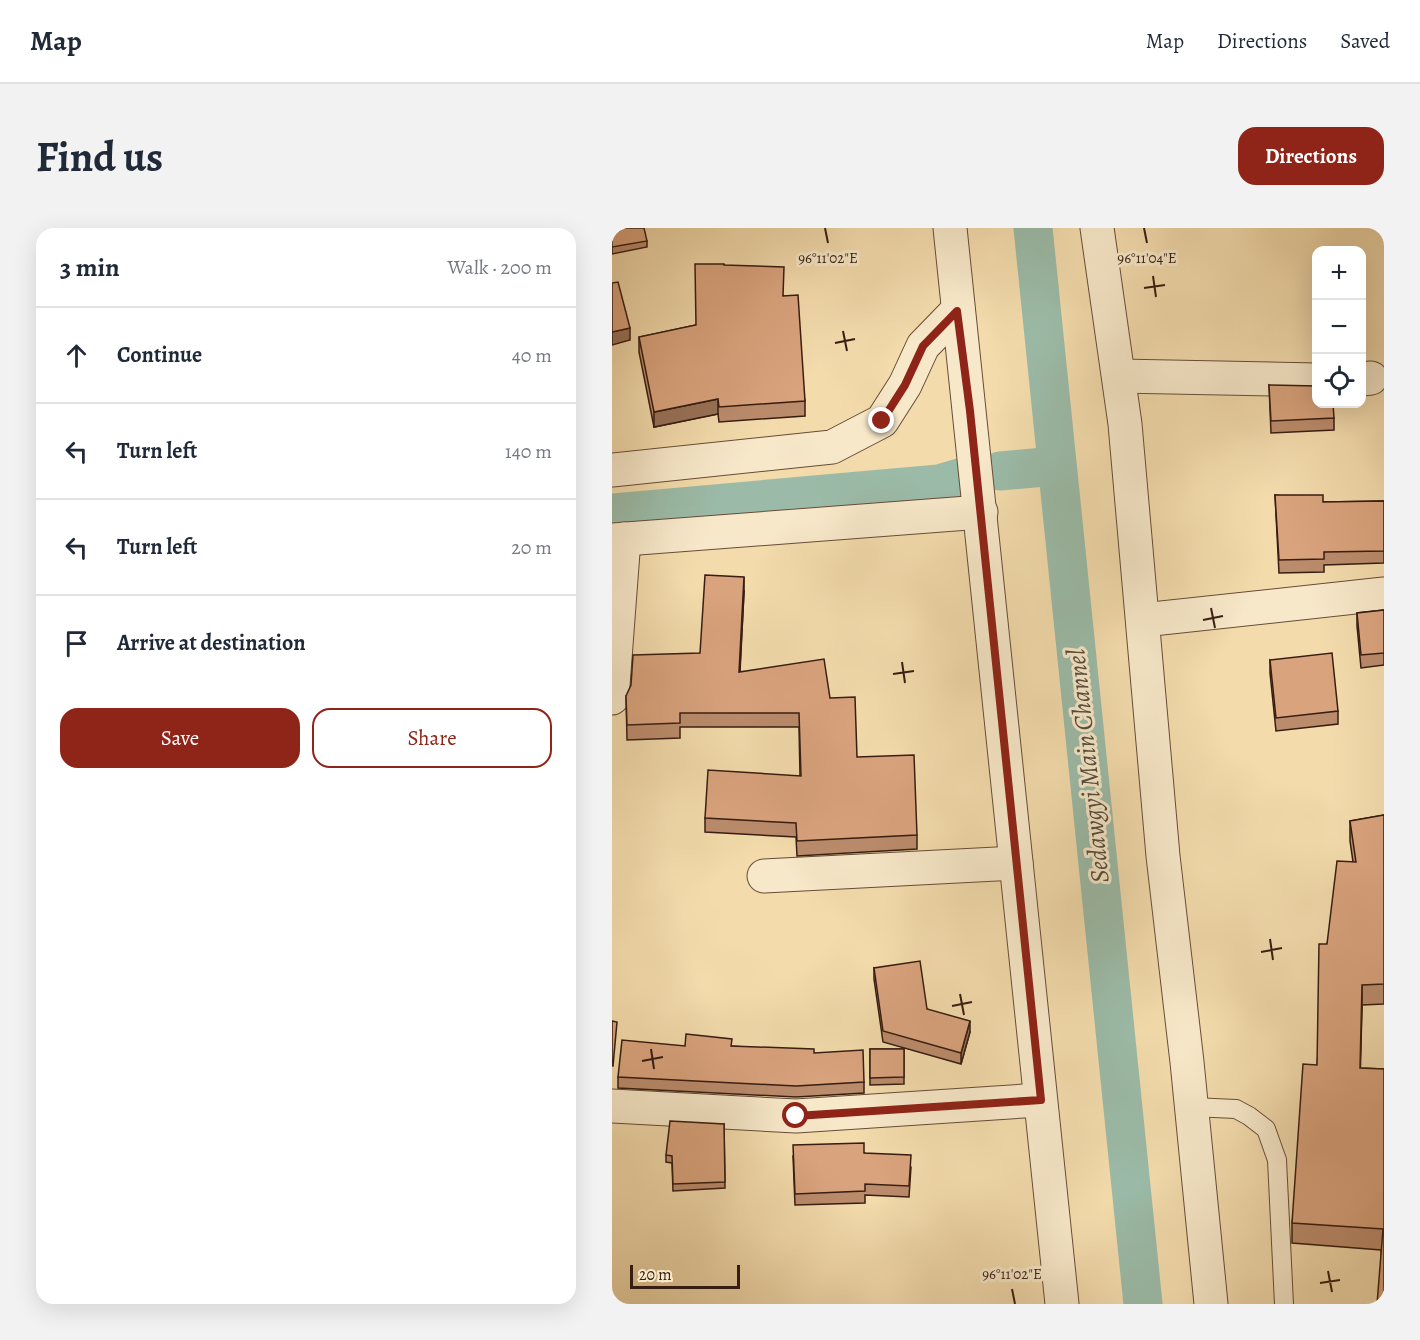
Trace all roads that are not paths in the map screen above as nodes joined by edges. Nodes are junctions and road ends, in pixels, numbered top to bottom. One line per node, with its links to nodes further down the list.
1 (950, 228): 3 (street)
2 (1097, 228): 4 (street)
3 (957, 311): 6 (street); 7 (street)
4 (1119, 376): 5 (street); 10 (street)
5 (1312, 380)
6 (612, 470)
7 (981, 512): 8 (street); 12 (street)
8 (618, 539): 11 (street)
9 (1384, 594): 10 (street)
10 (1143, 620): 16 (street)
11 (612, 698)
12 (1016, 862): 13 (street); 14 (street)
13 (764, 876)
14 (1041, 1100): 15 (street); 17 (street)
15 (612, 1106)
16 (1192, 1107): 18 (street); 19 (lane)
17 (1062, 1304)
18 (1211, 1304)
19 (1284, 1304)

